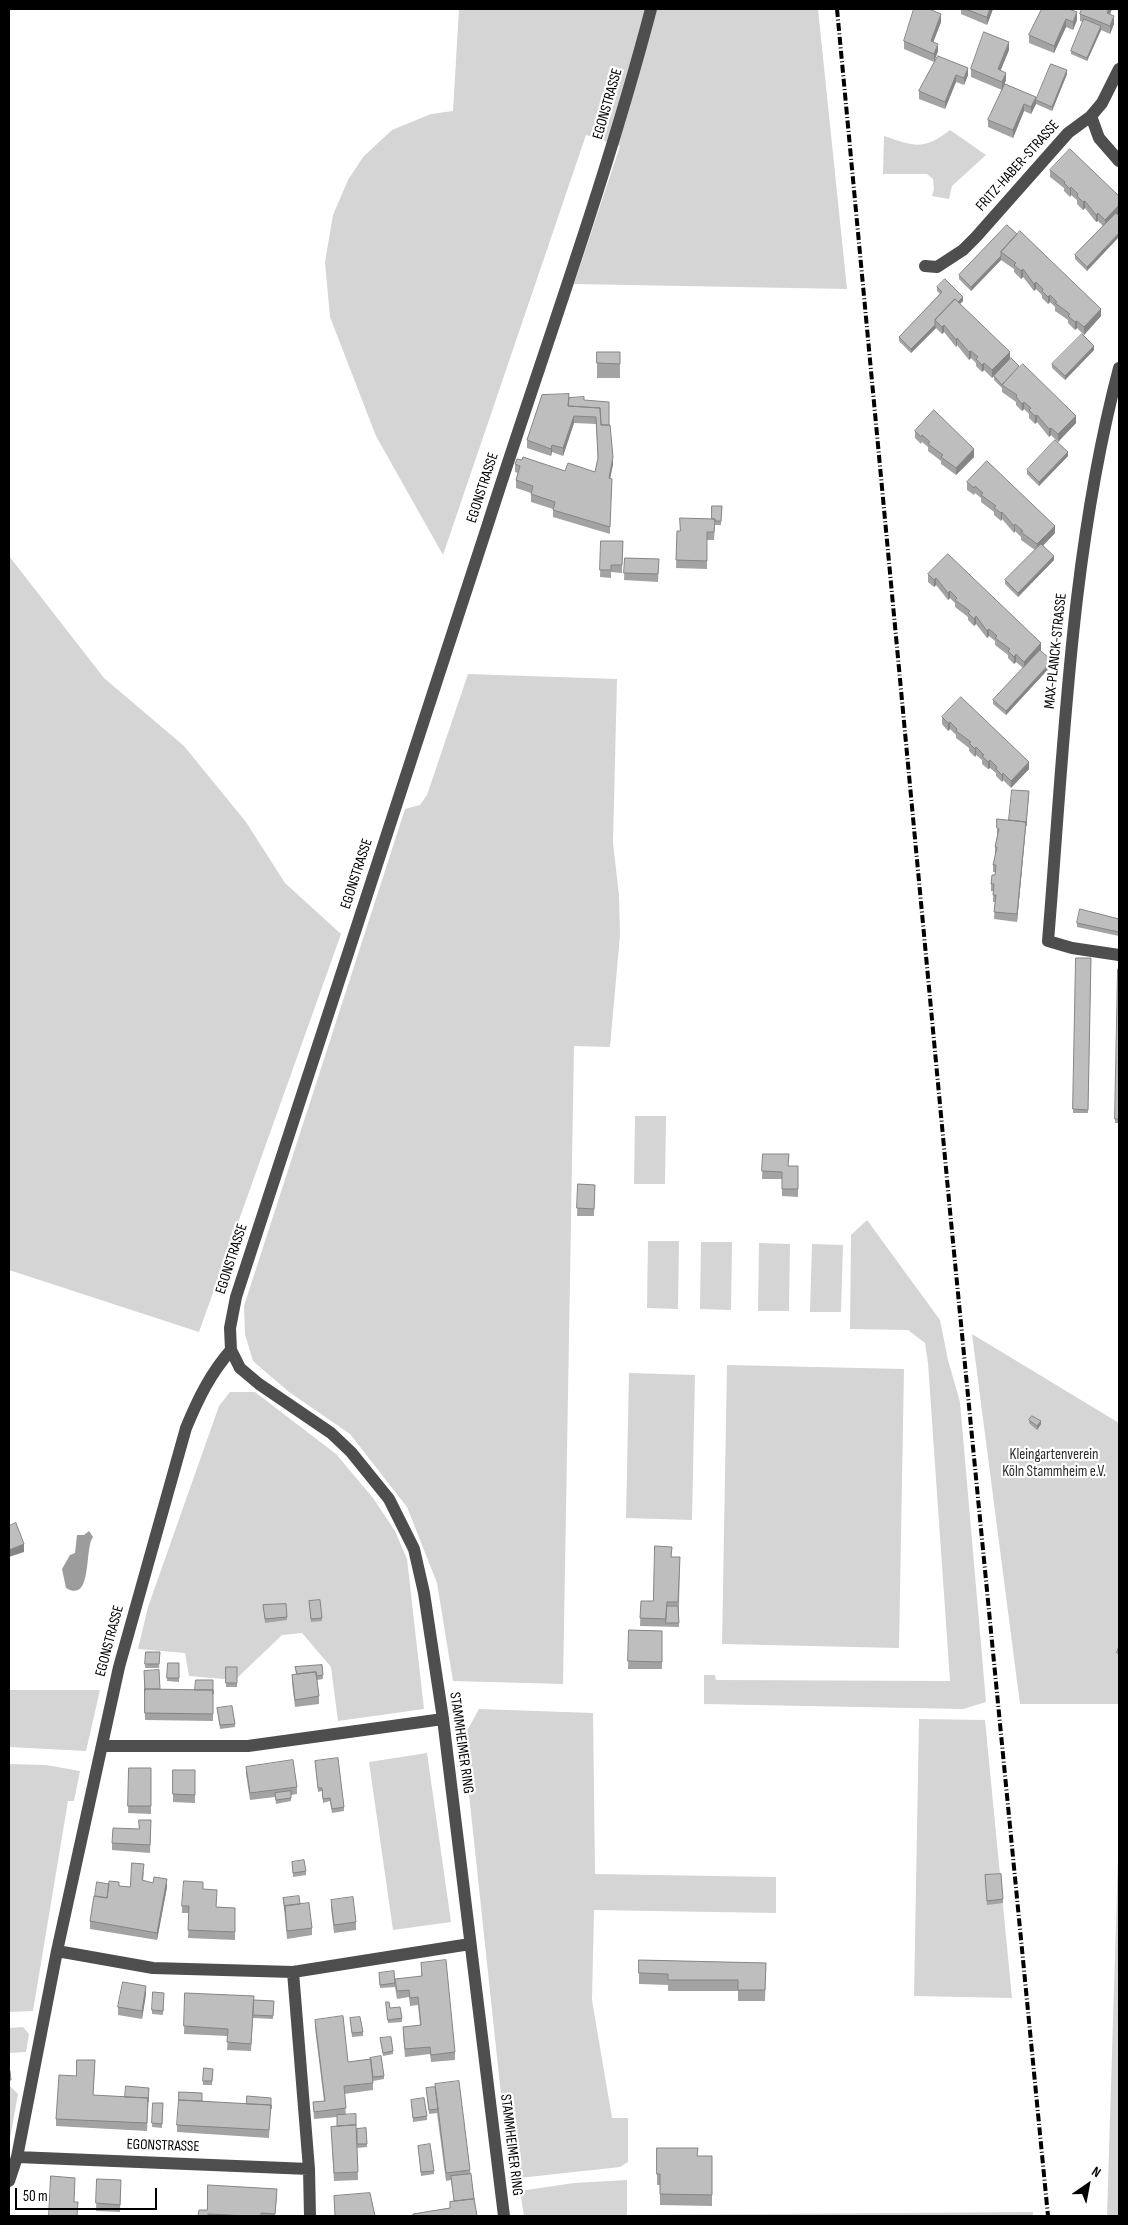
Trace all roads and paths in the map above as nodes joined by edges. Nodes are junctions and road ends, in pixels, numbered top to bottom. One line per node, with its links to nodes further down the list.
1 (651, 9): 8 (street, EGONSTRASSE)
2 (1119, 69): 3 (street, FRITZ-HABER-STRASSE)
3 (1091, 116): 4 (street); 5 (street, FRITZ-HABER-STRASSE)
4 (1119, 161)
5 (925, 266)
6 (1119, 368): 7 (street, MAX-PLANCK-STRASSE)
7 (1119, 955)
8 (231, 1350): 9 (street, STAMMHEIMER RING); 10 (street, EGONSTRASSE)
9 (443, 1719): 10 (street); 11 (street, STAMMHEIMER RING)
10 (103, 1746): 12 (street, EGONSTRASSE)
11 (470, 1944): 13 (street); 18 (street, STAMMHEIMER RING)
12 (57, 1951): 13 (street); 14 (street, EGONSTRASSE)
13 (292, 1972): 15 (street)
14 (17, 2156): 15 (street, EGONSTRASSE); 16 (street, EGONSTRASSE)
15 (309, 2168): 17 (street)
16 (9, 2181)
17 (310, 2216)
18 (504, 2216)

